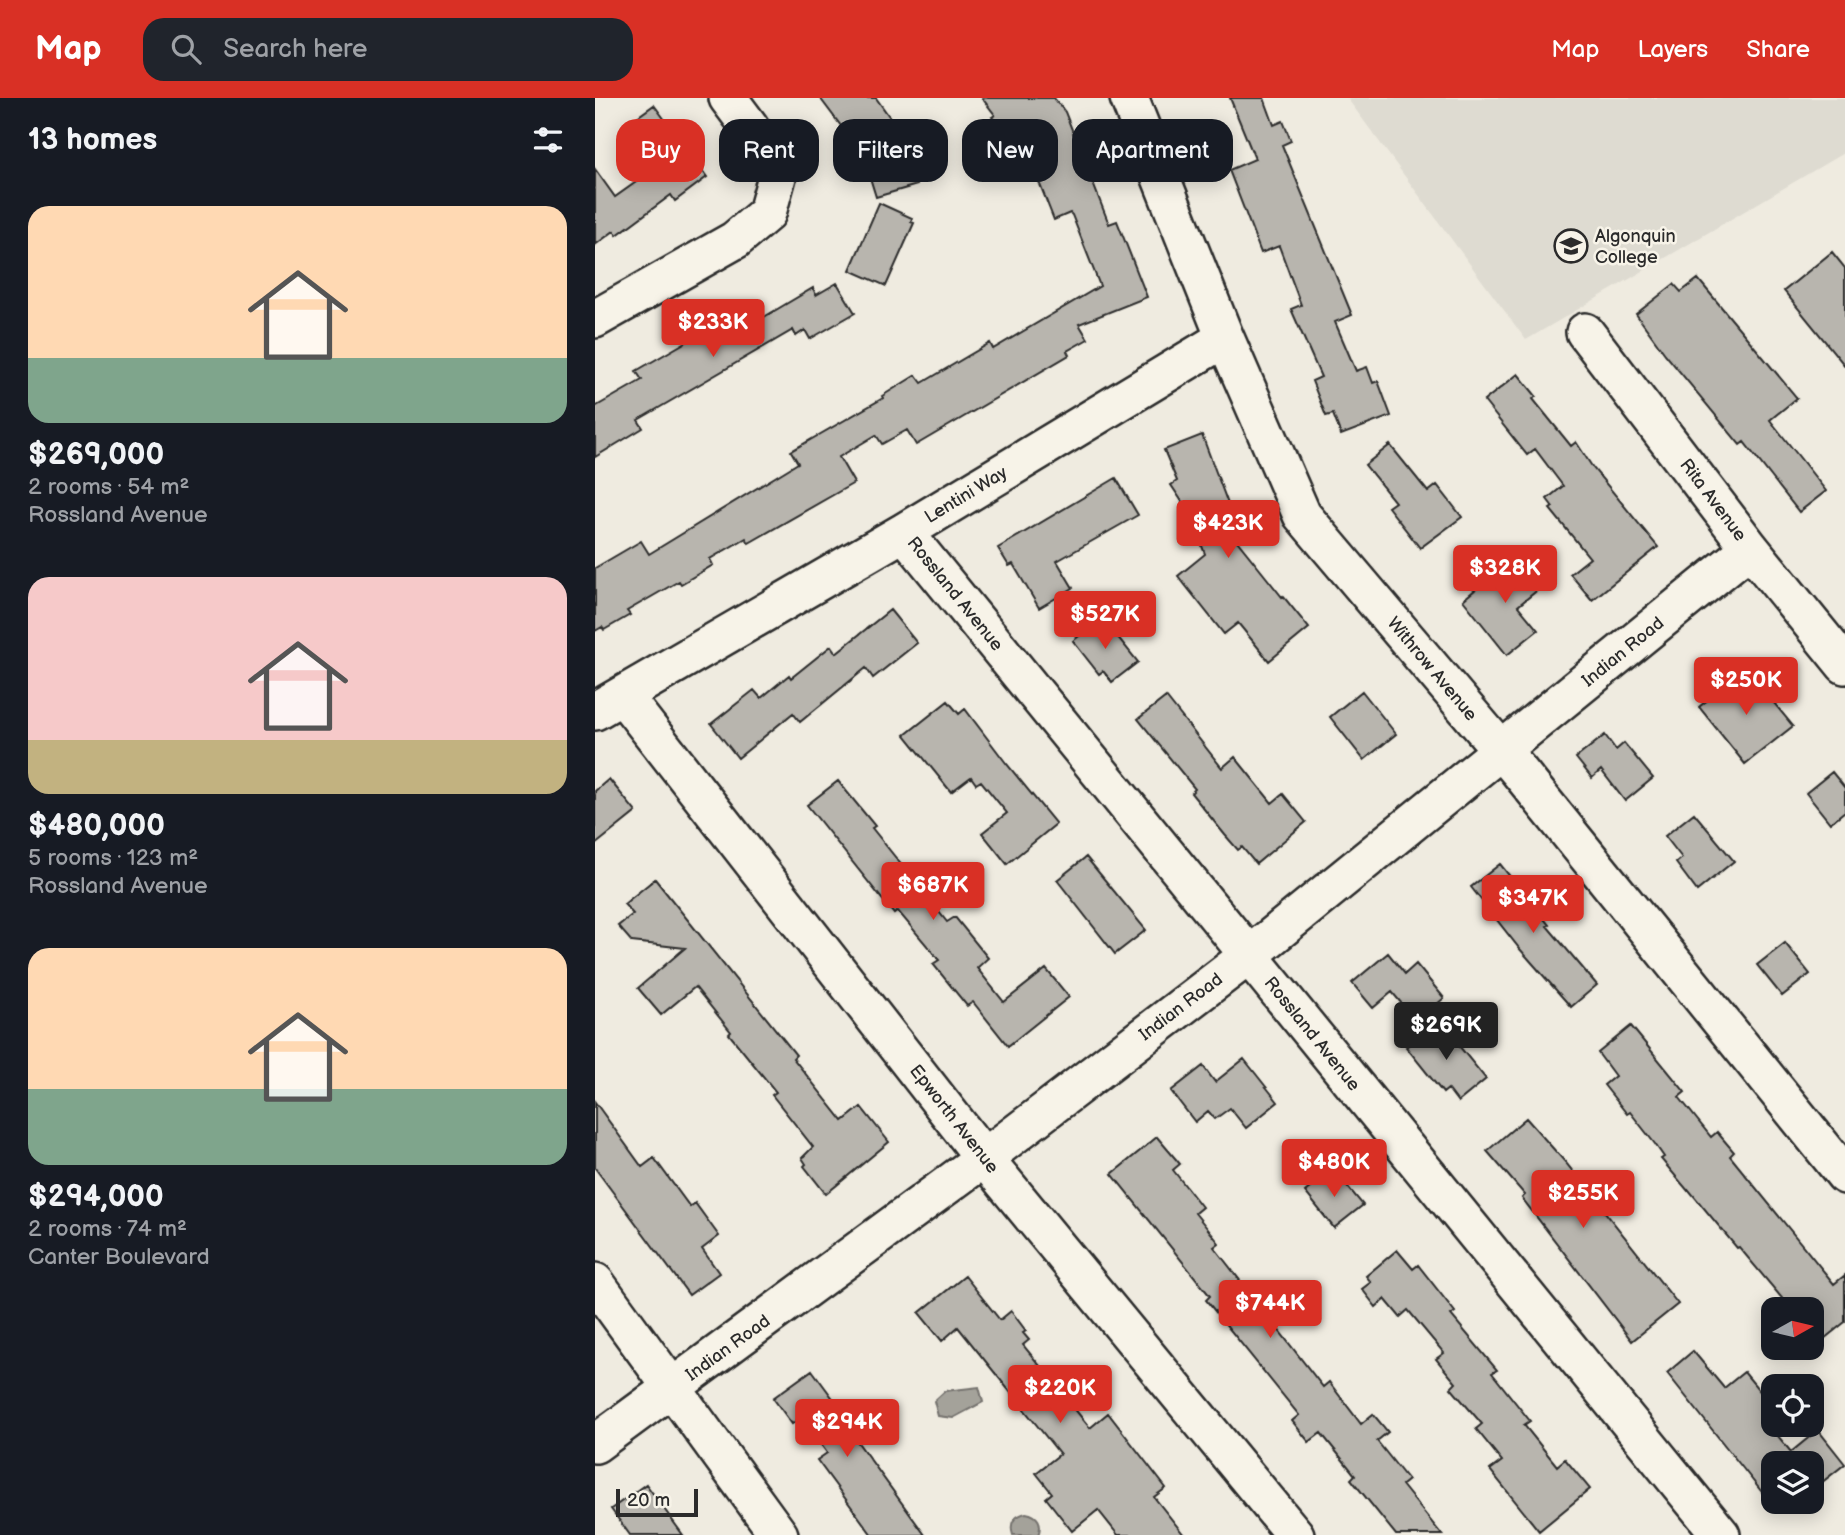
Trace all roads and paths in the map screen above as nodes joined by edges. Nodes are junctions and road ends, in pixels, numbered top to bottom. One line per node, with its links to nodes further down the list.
1 (728, 98): 3 (street)
2 (1129, 98): 5 (street, Withrow Avenue)
3 (595, 319)
4 (1585, 332): 7 (street, Rita Avenue)
5 (1225, 338): 6 (street, Lentini Way); 10 (street, Withrow Avenue)
6 (904, 533): 9 (street, Lentini Way); 11 (street, Rossland Avenue)
7 (1750, 548): 8 (street, Rita Avenue); 10 (street, Indian Road)
8 (1845, 665)
9 (609, 704): 12 (street, Epworth Avenue)
10 (1502, 751): 11 (street, Indian Road); 13 (street, Withrow Avenue)
11 (1248, 956): 12 (street, Indian Road); 19 (street, Rossland Avenue)
12 (984, 1158): 15 (street, Indian Road); 18 (street, Epworth Avenue)
13 (1845, 1175)
14 (595, 1282): 15 (street)
15 (672, 1389): 16 (street, Indian Road); 17 (street)
16 (595, 1444)
17 (779, 1535)
18 (1295, 1535)
19 (1721, 1535)

